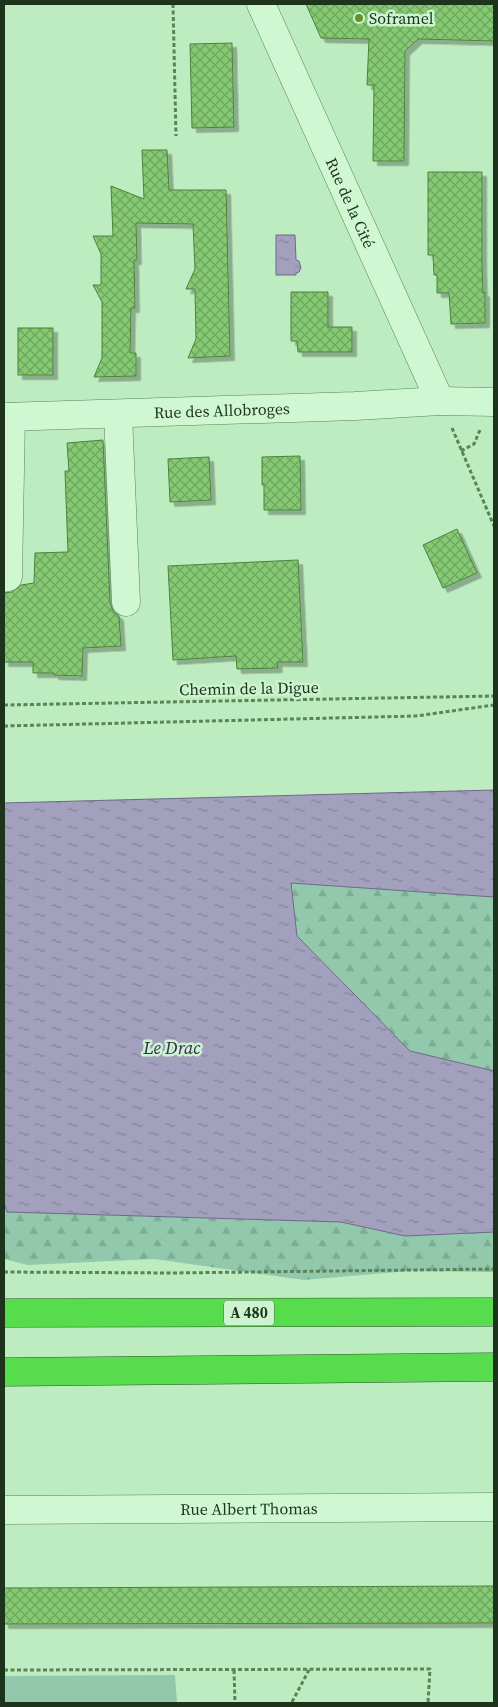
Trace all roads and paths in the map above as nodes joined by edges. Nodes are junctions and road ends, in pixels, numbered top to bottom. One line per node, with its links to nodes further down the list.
1 (172, 4): 3 (path)
2 (261, 4): 4 (street, Rue de la Cité)
3 (176, 136)
4 (440, 401): 5 (street, Rue des Allobroges); 6 (street, Rue des Allobroges); 8 (path)
5 (494, 402)
6 (118, 414): 7 (street, Rue des Allobroges); 10 (street)
7 (7, 417): 9 (street)
8 (494, 526)
9 (4, 578)
10 (126, 602)
11 (494, 696): 12 (path, Chemin de la Digue)
12 (4, 705)
13 (494, 705): 14 (path)
14 (4, 726)
15 (494, 1268): 16 (path)
16 (4, 1272)
17 (494, 1312): 18 (highway, A 480)
18 (4, 1313)
19 (494, 1367): 20 (highway)
20 (4, 1372)
21 (494, 1507): 22 (street, Rue Albert Thomas)
22 (4, 1510)
23 (4, 1670): 24 (path)
24 (234, 1670): 25 (path); 26 (path)
25 (309, 1670): 27 (path); 28 (path)
26 (236, 1703)
27 (292, 1703)
28 (428, 1703)

